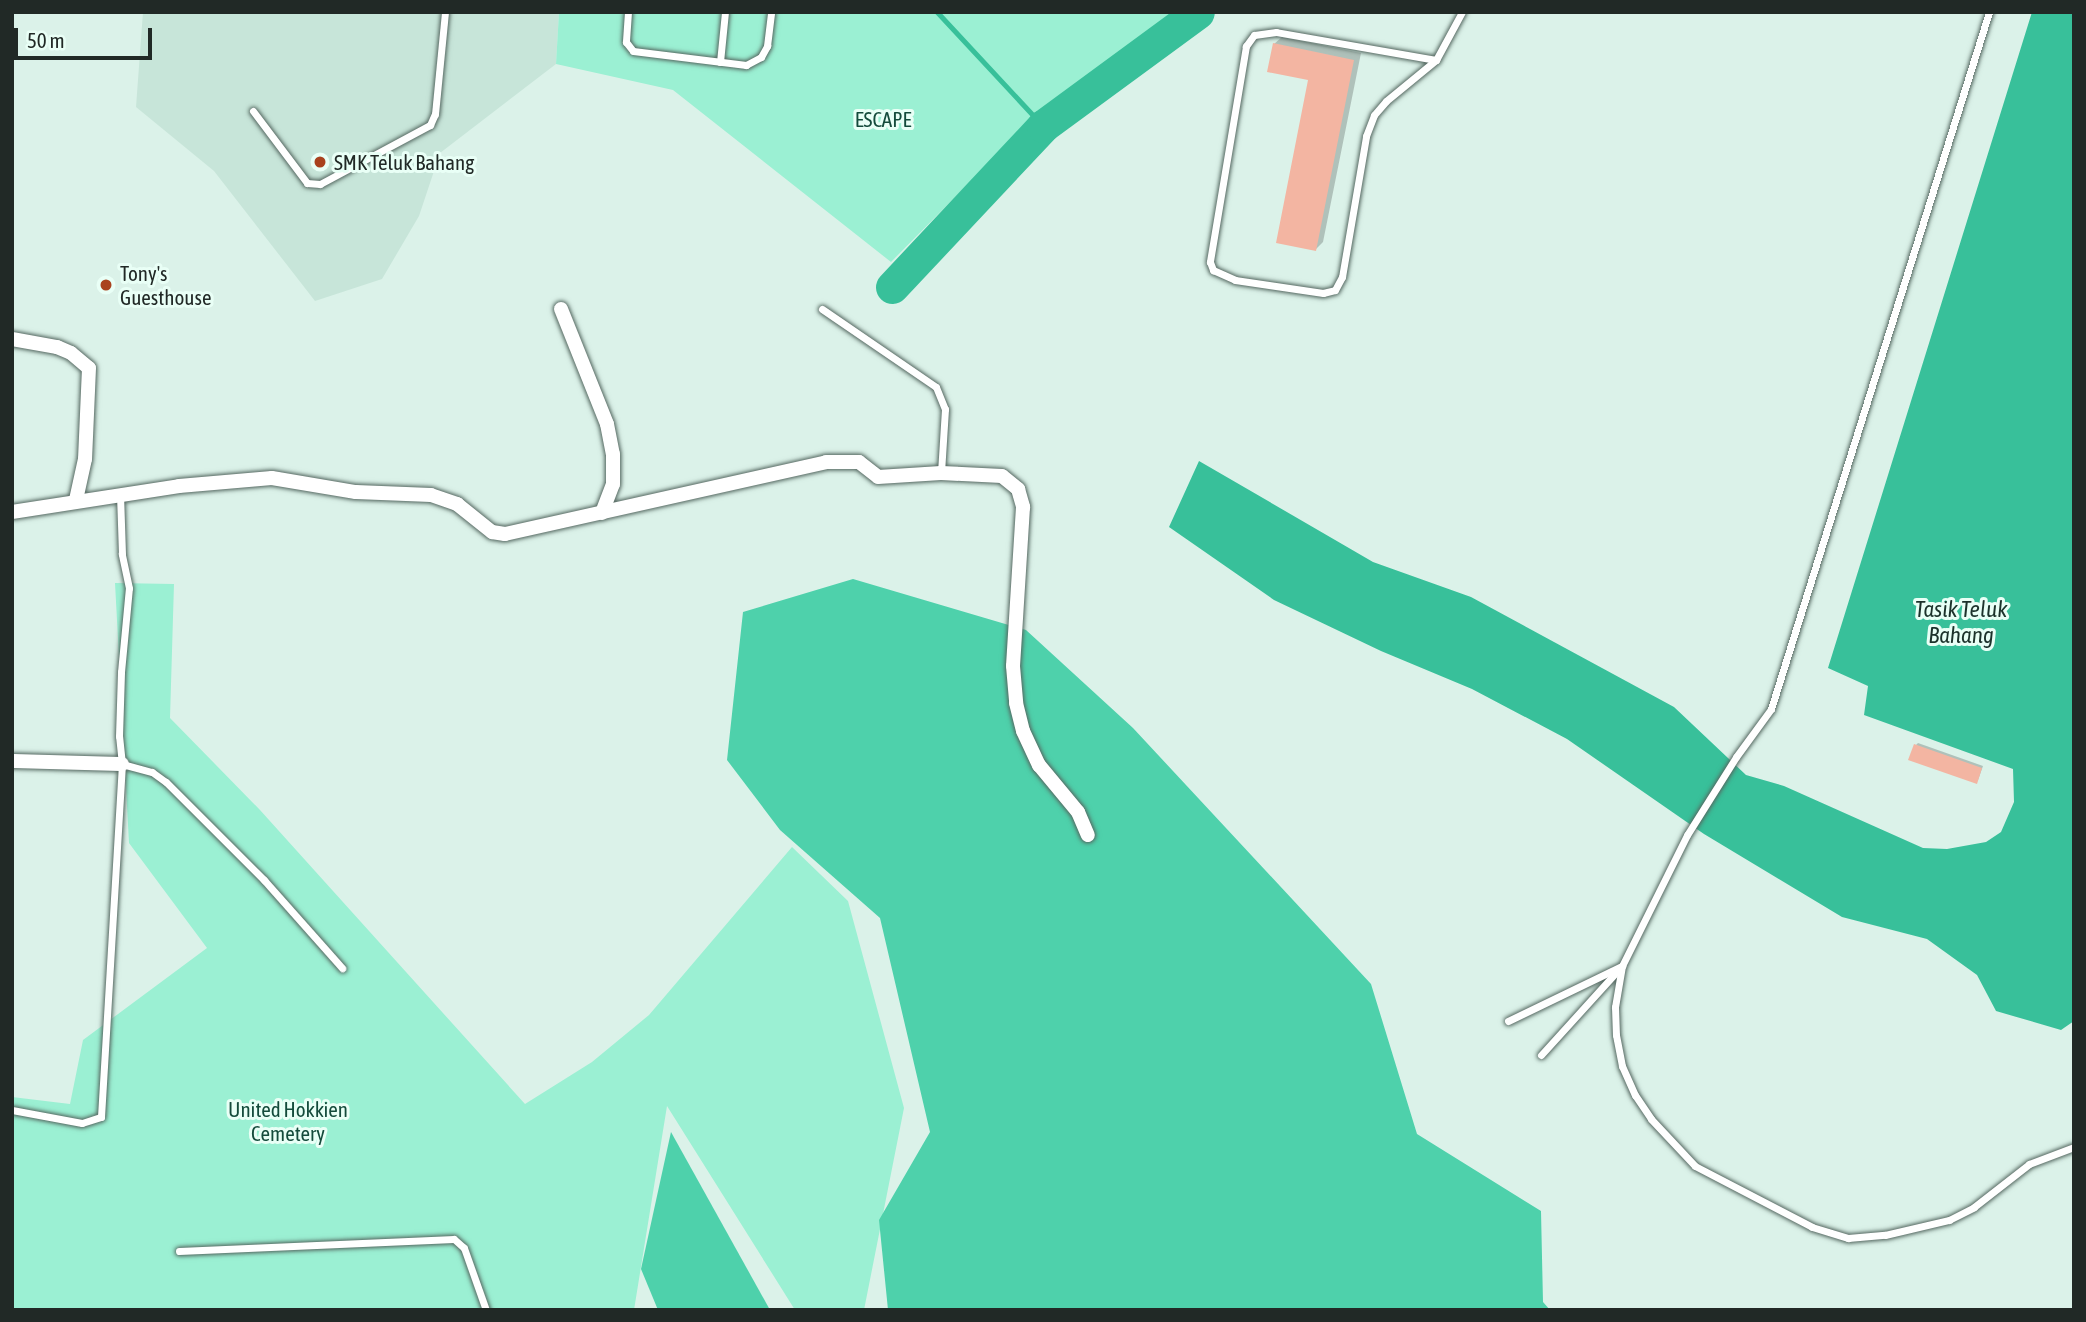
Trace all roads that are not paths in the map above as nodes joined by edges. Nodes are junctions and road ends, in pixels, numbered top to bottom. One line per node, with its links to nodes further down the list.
1 (445, 12): 9 (lane)
2 (628, 12): 8 (lane)
3 (725, 12): 8 (lane)
4 (771, 12): 8 (lane)
5 (1462, 12): 7 (lane)
6 (1989, 12): 21 (lane)
7 (1436, 60): 7 (lane)
8 (720, 62)
9 (253, 111)
10 (561, 309): 17 (street)
11 (822, 309): 13 (lane)
12 (12, 339): 15 (street)
13 (941, 473): 17 (street); 20 (street)
14 (120, 494): 15 (street); 17 (street); 19 (lane)
15 (76, 500): 16 (street)
16 (12, 512)
17 (602, 513)
18 (12, 761): 19 (street)
19 (122, 764): 22 (lane); 25 (lane)
20 (1088, 835)
21 (1622, 966): 23 (lane); 24 (lane); 26 (lane)
22 (342, 968)
23 (1508, 1021)
24 (1541, 1055)
25 (12, 1110)
26 (2074, 1147)
27 (179, 1251): 28 (lane)
28 (486, 1310)

